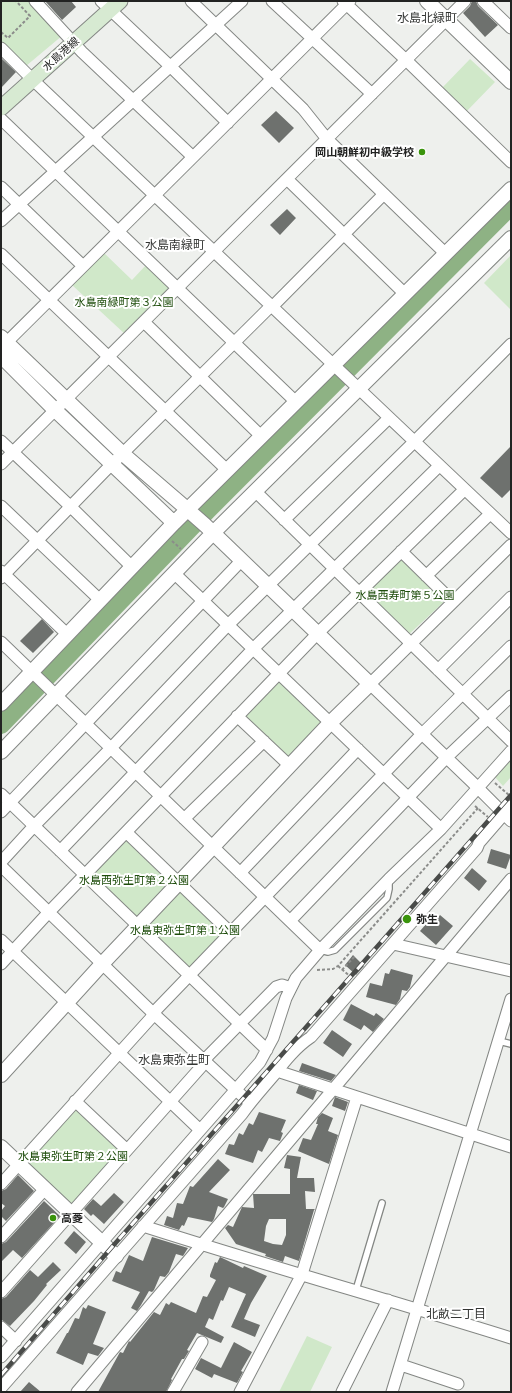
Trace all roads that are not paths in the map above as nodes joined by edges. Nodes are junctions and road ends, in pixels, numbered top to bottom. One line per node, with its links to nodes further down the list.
1 (35, 1): 14 (street)
2 (192, 1): 11 (street)
3 (242, 1): 11 (street)
4 (272, 1): 13 (street)
5 (427, 1): 10 (street)
6 (465, 1): 10 (street)
7 (483, 1): 12 (street)
8 (346, 2): 13 (street); 16 (street)
9 (111, 4): 14 (main road, 水島港線); 17 (street)
10 (446, 20): 16 (street); 18 (street)
11 (216, 25): 17 (street); 19 (street)
12 (511, 28)
13 (312, 39): 19 (street); 21 (street)
14 (73, 43): 20 (main road, 水島港線); 22 (street)
15 (1, 48): 20 (street)
16 (406, 60): 21 (street); 29 (street)
17 (170, 67): 22 (street); 25 (street)
18 (509, 76)
19 (272, 79): 25 (street); 27 (street)
20 (33, 80): 23 (main road, 水島港線); 26 (street)
21 (372, 94): 27 (street)
22 (133, 100): 26 (street); 28 (street)
23 (1, 108)
24 (1, 119): 30 (street)
25 (228, 124): 28 (street)
26 (94, 136): 30 (street); 34 (street)
27 (327, 139): 31 (street); 35 (street)
28 (193, 157): 34 (street)
29 (511, 162)
30 (56, 171): 36 (street); 38 (street)
31 (287, 179): 39 (street); 41 (street)
32 (1, 187): 36 (street)
33 (511, 189): 43 (street)
34 (155, 194): 38 (street); 41 (street)
35 (384, 194): 39 (street); 43 (street)
36 (19, 204): 37 (street); 44 (street)
37 (1, 221)
38 (118, 231): 44 (street); 45 (street)
39 (345, 234): 46 (street); 48 (street)
40 (511, 238): 57 (street)
41 (215, 251): 45 (street); 48 (street)
42 (1, 254): 47 (street)
43 (446, 254): 46 (street)
44 (83, 266): 47 (street)
45 (177, 288): 49 (street); 50 (street)
46 (405, 294): 55 (street)
47 (48, 301): 51 (street); 54 (street)
48 (271, 307): 50 (street); 55 (street)
49 (144, 322): 54 (street); 56 (street)
50 (234, 342): 56 (street); 59 (street)
51 (3, 343): 58 (street)
52 (511, 344): 65 (street)
53 (1, 356): 60 (street)
54 (108, 357): 58 (street); 61 (street)
55 (336, 368): 57 (street); 59 (street)
56 (200, 377): 61 (street); 63 (street)
57 (356, 387): 62 (street); 74 (street)
58 (65, 400): 60 (street); 67 (street)
59 (296, 402): 63 (street)
60 (55, 410): 66 (street); 69 (street)
61 (166, 412): 67 (street); 71 (street)
62 (389, 418): 65 (street); 79 (street)
63 (261, 436): 71 (street)
64 (1, 441): 66 (street)
65 (414, 442): 70 (street); 84 (street)
66 (13, 452): 68 (street); 76 (street)
67 (123, 454): 69 (street); 77 (street)
68 (1, 464)
69 (112, 464): 72 (street); 76 (street)
70 (439, 466): 73 (street); 89 (street)
71 (227, 470): 77 (street)
72 (132, 483): 77 (street); 80 (street)
73 (464, 490): 78 (street); 86 (street)
74 (255, 491): 79 (street); 81 (street)
75 (1, 506): 83 (street)
76 (71, 507): 83 (street); 88 (street)
77 (191, 513): 80 (street); 81 (street)
78 (490, 514): 82 (street); 92 (street)
79 (284, 520): 84 (street)
80 (174, 523): 88 (street)
81 (209, 529): 87 (street); 90 (street)
82 (511, 533)
83 (38, 541): 91 (street); 96 (street)
84 (309, 545): 89 (street); 93 (street)
85 (511, 545): 98 (street)
86 (401, 551): 92 (street); 94 (street)
87 (242, 560): 93 (street); 97 (street)
88 (132, 567): 96 (street)
89 (334, 570): 94 (street); 99 (street)
90 (174, 573): 97 (street); 111 (street)
91 (2, 575): 102 (street)
92 (426, 576): 98 (street)
93 (268, 585): 99 (street); 100 (street)
94 (358, 593): 101 (street); 104 (street)
95 (511, 597): 107 (street)
96 (100, 600): 102 (street)
97 (203, 601): 100 (street); 118 (street)
98 (453, 602): 104 (street)
99 (294, 610): 101 (street); 106 (street)
100 (228, 625): 106 (street); 122 (street)
101 (318, 633): 108 (street); 110 (street)
102 (67, 634): 109 (street)
103 (1, 642): 109 (street)
104 (410, 644): 107 (street); 110 (street)
105 (511, 646): 112 (street)
106 (253, 649): 108 (street); 128 (street)
107 (438, 670): 112 (street)
108 (279, 673): 115 (street); 117 (street)
109 (36, 675): 111 (street); 114 (street)
110 (370, 684): 117 (street); 119 (street)
111 (53, 691): 118 (street); 125 (street)
112 (463, 694): 116 (street); 119 (street)
113 (511, 696): 116 (street)
114 (1, 704)
115 (237, 716): 120 (street); 132 (street)
116 (488, 718): 121 (street); 126 (street)
117 (331, 722): 123 (street); 127 (street)
118 (86, 724): 122 (street); 134 (street)
119 (422, 734): 126 (street); 129 (street)
120 (264, 741): 127 (street); 138 (street)
121 (511, 741)
122 (111, 748): 128 (street); 139 (street)
123 (358, 748): 129 (street); 146 (street)
124 (511, 750): 130 (street)
125 (1, 752)
126 (446, 758): 130 (street); 133 (street)
127 (290, 766): 142 (street)
128 (136, 772): 132 (street); 143 (street)
129 (384, 773): 133 (street); 150 (street)
130 (478, 787): 137 (street); 140 (street)
131 (1, 794): 134 (street)
132 (161, 796): 138 (street); 141 (street)
133 (409, 798): 140 (street); 152 (street)
134 (10, 802): 136 (street); 139 (street)
135 (511, 806): 137 (street)
136 (1, 812)
137 (507, 818): 156 (street)
138 (184, 819): 142 (street)
139 (34, 826): 143 (street); 144 (street)
140 (441, 828): 157 (street)
141 (126, 832): 147 (street); 149 (street)
142 (213, 847): 146 (street); 149 (street)
143 (60, 851): 147 (street)
144 (1, 862)
145 (1, 866): 151 (street)
146 (240, 873): 150 (street)
147 (85, 875): 151 (street); 153 (street)
148 (511, 879): 159 (street)
149 (179, 883): 153 (street); 154 (street)
150 (265, 897): 152 (street); 154 (street)
151 (49, 912): 158 (street); 161 (street)
152 (290, 921): 157 (street)
153 (139, 926): 161 (street); 163 (street)
154 (231, 933): 163 (street)
155 (1, 940): 158 (street)
156 (393, 944): 159 (street); 174 (street)
157 (320, 950): 164 (street)
158 (13, 951): 160 (street); 166 (street)
159 (446, 956): 162 (street); 176 (street)
160 (1, 964)
161 (102, 964): 166 (street); 167 (street)
162 (511, 971)
163 (190, 975): 167 (street); 168 (street)
164 (291, 988): 168 (street); 171 (street)
165 (511, 999): 169 (street)
166 (66, 1003): 172 (street); 175 (street)
167 (154, 1014): 172 (street); 173 (street)
168 (240, 1024): 171 (street); 173 (street)
169 (499, 1041): 170 (lane); 183 (street)
170 (511, 1044)
171 (267, 1050): 177 (street)
172 (119, 1053): 179 (street); 180 (street)
173 (205, 1062): 177 (street); 180 (street)
174 (277, 1071): 176 (street); 181 (street)
175 (1, 1074)
176 (333, 1088): 178 (street); 195 (street)
177 (236, 1090): 181 (street); 182 (street)
178 (356, 1097): 183 (street); 197 (street)
179 (75, 1101): 186 (street); 187 (street)
180 (170, 1101): 182 (street); 186 (street)
181 (250, 1103): 192 (street)
182 (200, 1130): 194 (street)
183 (470, 1133): 185 (street); 201 (street)
184 (1, 1147): 187 (street)
185 (511, 1147)
186 (127, 1150): 191 (street)
187 (19, 1164): 188 (street); 189 (street)
188 (1, 1184)
189 (44, 1189): 191 (street); 193 (street)
190 (382, 1204): 198 (lane)
191 (70, 1213): 194 (street); 199 (street)
192 (143, 1226): 195 (street); 196 (street)
193 (1, 1237)
194 (102, 1243): 196 (street); 204 (street)
195 (202, 1245): 197 (street); 210 (street)
196 (116, 1256): 209 (street)
197 (302, 1274): 198 (street); 212 (street)
198 (356, 1290): 200 (street)
199 (1, 1292)
200 (388, 1300): 201 (street); 213 (street)
201 (418, 1309): 203 (street); 207 (street)
202 (1, 1326): 204 (street)
203 (511, 1338)
204 (16, 1341): 206 (street)
205 (202, 1342): 211 (street)
206 (1, 1357)
207 (401, 1365): 208 (street); 214 (street)
208 (458, 1384)
209 (1, 1388)
210 (77, 1392)
211 (173, 1392)
212 (240, 1392)
213 (342, 1392)
214 (392, 1392)

